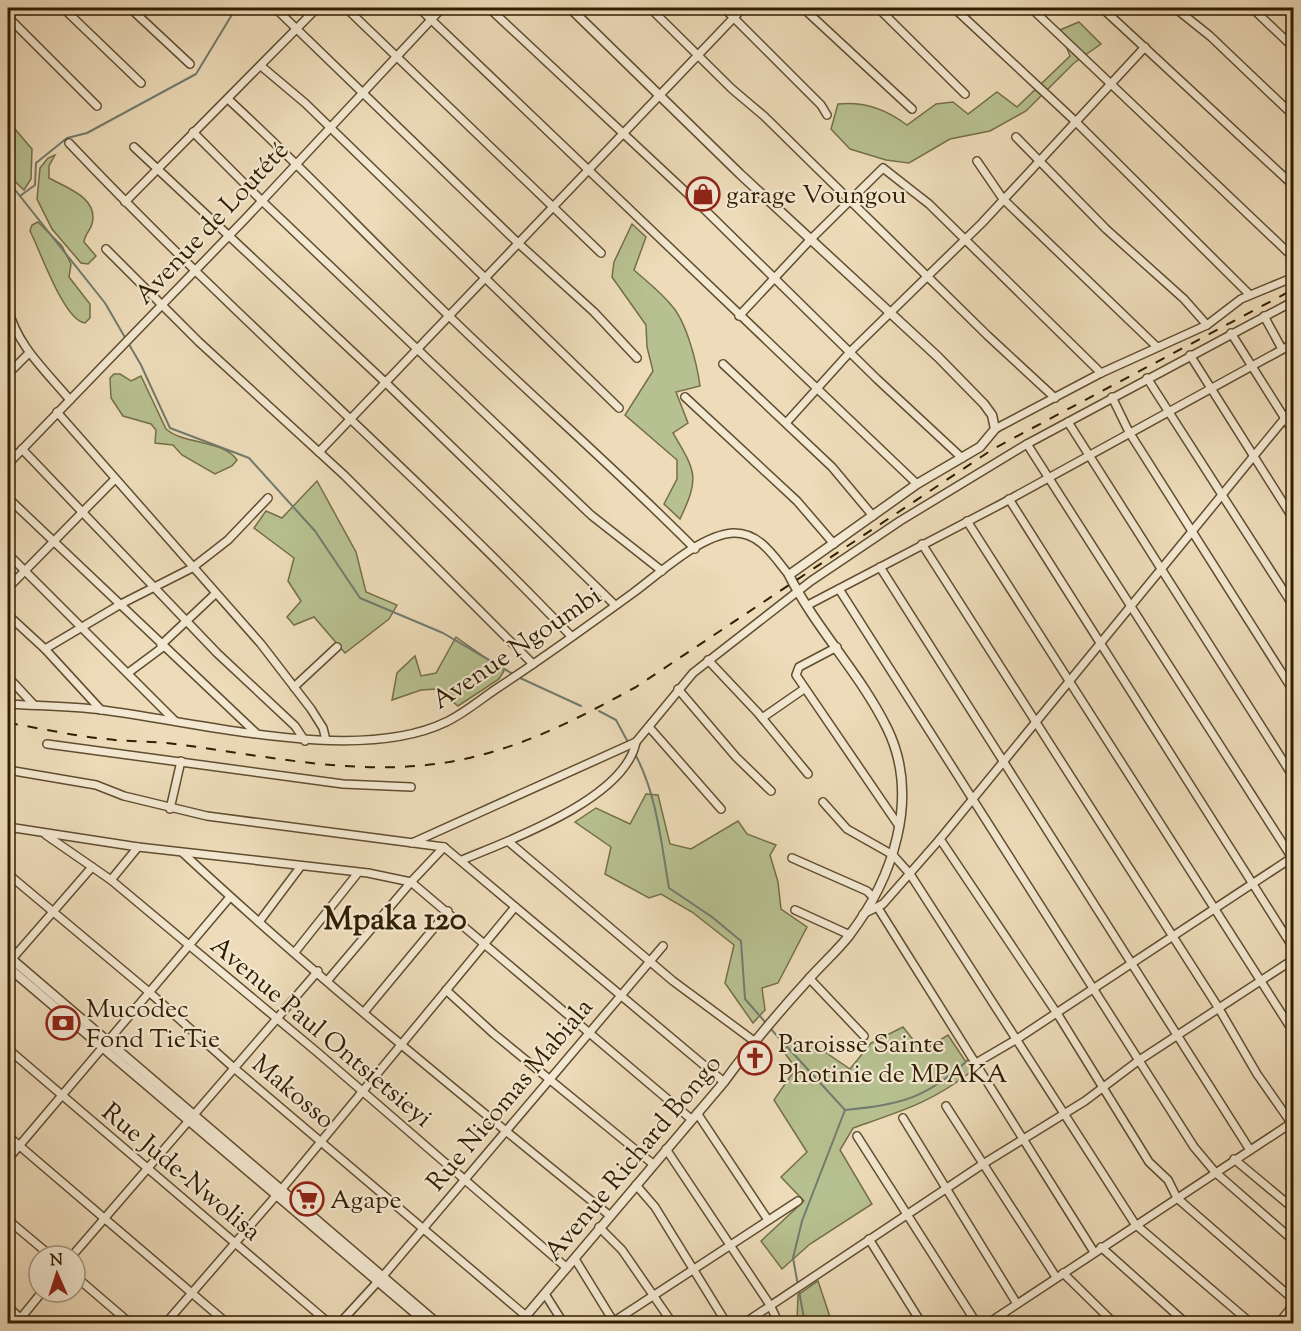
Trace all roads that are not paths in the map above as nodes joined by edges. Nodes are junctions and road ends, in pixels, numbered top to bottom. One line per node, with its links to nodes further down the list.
1 (63, 8): 30 (street)
2 (130, 8): 28 (street)
3 (275, 8): 23 (street)
4 (317, 8): 23 (street)
5 (346, 8): 27 (street)
6 (419, 8): 22 (street)
7 (442, 8): 22 (street, Avenue de Loutété)
8 (489, 8): 43 (street)
9 (570, 8): 33 (street)
10 (650, 8): 26 (street)
11 (724, 8): 20 (street)
12 (742, 8): 20 (street)
13 (803, 8): 37 (street)
14 (878, 8): 34 (street)
15 (954, 8): 40 (street)
16 (1031, 8): 31 (street)
17 (1102, 8): 24 (street)
18 (1175, 8): 39 (street)
19 (1252, 8): 25 (street)
20 (733, 16): 26 (street); 38 (street)
21 (8, 17): 36 (street)
22 (431, 19): 27 (street, Avenue de Loutété); 51 (street)
23 (296, 30): 29 (street); 32 (street)
24 (1145, 47): 31 (street); 52 (street)
25 (1293, 48)
26 (699, 54): 33 (street); 53 (street)
27 (396, 55): 32 (street, Avenue de Loutété); 57 (street)
28 (190, 64)
29 (261, 66): 35 (street); 41 (street)
30 (141, 84)
31 (1110, 85): 40 (street); 64 (street)
32 (363, 92): 41 (street, Avenue de Loutété); 61 (street)
33 (660, 94): 43 (street); 59 (street)
34 (965, 94)
35 (228, 99): 42 (street); 49 (street)
36 (97, 106)
37 (912, 110)
38 (826, 115)
39 (1293, 116)
40 (1075, 121): 47 (street); 70 (street)
41 (330, 128): 49 (street, Avenue de Loutété); 68 (street)
42 (193, 132): 50 (street); 55 (street)
43 (622, 134): 51 (street); 69 (street)
44 (1016, 137): 47 (street)
45 (69, 143): 56 (street)
46 (134, 147): 50 (street)
47 (1039, 160): 54 (street); 79 (street)
48 (976, 161): 54 (street)
49 (297, 162): 55 (street, Avenue de Loutété); 75 (street)
50 (160, 168): 56 (street); 58 (street)
51 (589, 169): 57 (street); 76 (street)
52 (1293, 186)
53 (850, 199): 59 (street); 60 (street); 66 (street)
54 (1003, 199): 60 (street); 82 (street)
55 (261, 200): 58 (street, Avenue de Loutété); 83 (street)
56 (125, 202): 65 (street)
57 (554, 205): 61 (street); 63 (street)
58 (229, 235): 65 (street, Avenue de Loutété); 94 (street)
59 (811, 238): 69 (street); 74 (street)
60 (965, 240): 66 (street); 91 (street)
61 (518, 243): 68 (street); 88 (street)
62 (106, 249): 72 (street)
63 (601, 253)
64 (1293, 258)
65 (196, 270): 72 (street, Avenue de Loutété); 105 (street)
66 (927, 276): 74 (street); 98 (street)
67 (1293, 277): 70 (street)
68 (484, 278): 75 (street); 102 (street)
69 (774, 279): 76 (street); 85 (street)
70 (1250, 295): 79 (street)
71 (1293, 301): 77 (street)
72 (162, 305): 100 (street, Avenue de Loutété); 115 (street)
73 (8, 308): 78 (street)
74 (891, 311): 85 (street); 109 (street)
75 (448, 316): 83 (street); 136 (street)
76 (740, 316): 95 (street)
77 (1264, 316): 80 (street); 84 (street)
78 (9, 322): 86 (street)
79 (1207, 325): 82 (street)
80 (1232, 333): 87 (street); 90 (street)
81 (1293, 344): 84 (street)
82 (1156, 346): 91 (street)
83 (418, 348): 94 (street); 142 (street)
84 (1282, 349): 90 (street)
85 (850, 352): 95 (street); 119 (street)
86 (29, 353): 92 (street); 100 (street)
87 (1190, 356): 93 (street); 96 (street)
88 (637, 358)
89 (723, 364): 108 (street)
90 (1251, 366): 96 (street); 106 (street)
91 (1101, 373): 98 (street)
92 (8, 374)
93 (1147, 378): 99 (street); 103 (street)
94 (385, 382): 105 (street); 151 (street)
95 (818, 388): 108 (street); 123 (street)
96 (1210, 388): 103 (street); 117 (street)
97 (685, 397): 134 (street)
98 (1055, 398): 109 (street)
99 (1112, 398): 107 (street); 110 (street)
100 (70, 400): 104 (street, Avenue de Loutété)
101 (1293, 407): 106 (street)
102 (619, 408)
103 (1169, 411): 110 (street); 124 (street)
104 (57, 412): 114 (street, Avenue de Loutété); 122 (street)
105 (351, 418): 115 (street); 157 (street)
106 (1284, 418): 111 (street); 117 (street)
107 (1068, 422): 112 (street); 118 (street)
108 (786, 423): 129 (street)
109 (994, 429): 119 (street)
110 (1129, 432): 118 (street); 132 (street)
111 (1293, 433)
112 (1027, 444): 121 (street); 147 (street)
113 (8, 448): 116 (street)
114 (22, 449): 116 (street, Avenue de Loutété); 128 (street)
115 (320, 452): 164 (street)
116 (16, 455): 120 (street, Avenue de Loutété)
117 (1252, 455): 124 (street); 130 (street)
118 (1088, 456): 121 (street); 140 (street)
119 (962, 458): 123 (street)
120 (8, 464)
121 (1048, 478): 127 (street); 150 (street)
122 (114, 480): 128 (street); 139 (street)
123 (917, 484): 129 (street)
124 (1221, 493): 132 (street); 153 (street)
125 (8, 498): 133 (street)
126 (268, 498): 139 (street)
127 (1009, 499): 131 (street); 158 (street)
128 (82, 512): 133 (street); 144 (street)
129 (873, 516): 134 (street)
130 (1293, 520)
131 (967, 521): 135 (street); 167 (street)
132 (1191, 532): 140 (street); 171 (street)
133 (54, 541): 141 (street); 149 (street)
134 (834, 544): 143 (street)
135 (922, 544): 138 (street); 177 (street)
136 (695, 549): 142 (street, Avenue Ngoumbi); 143 (street, Avenue Ngoumbi)
137 (8, 554): 141 (street)
138 (879, 567): 146 (street); 185 (street)
139 (192, 568): 144 (street); 148 (street)
140 (1160, 570): 150 (street); 188 (street)
141 (25, 571): 145 (street); 156 (street)
142 (662, 571): 151 (street, Avenue Ngoumbi)
143 (791, 579): 147 (street, Avenue Richard Bongo)
144 (157, 587): 149 (street); 155 (street)
145 (8, 588)
146 (839, 589): 152 (street); 191 (street)
147 (798, 591): 152 (street, Avenue Richard Bongo); 163 (street)
148 (215, 594): 155 (street); 168 (street)
149 (121, 604): 156 (street); 159 (street)
150 (1131, 604): 158 (street); 206 (street)
151 (615, 605): 157 (street, Avenue Ngoumbi)
152 (808, 605): 160 (street, Avenue Richard Bongo)
153 (1293, 607)
154 (8, 615): 162 (street)
155 (189, 621): 159 (street); 181 (street)
156 (83, 627): 162 (street); 165 (street)
157 (571, 636): 164 (street, Avenue Ngoumbi)
158 (1100, 644): 167 (street); 215 (street)
159 (162, 646): 165 (street); 179 (street)
160 (837, 646): 170 (street); 195 (street, Avenue Richard Bongo)
161 (337, 647): 168 (street)
162 (45, 649): 174 (street)
163 (708, 660): 169 (street); 175 (street)
164 (533, 664): 180 (street, Avenue Ngoumbi)
165 (128, 673): 176 (street)
166 (8, 677): 173 (street)
167 (1070, 681): 177 (street); 220 (street)
168 (294, 687): 180 (street)
169 (678, 689): 178 (street); 190 (street)
170 (804, 689): 175 (street); 195 (street)
171 (1293, 693)
172 (8, 704): 173 (street, Avenue Ngoumbi)
173 (34, 705): 174 (street, Avenue Ngoumbi)
174 (101, 710): 176 (street, Avenue Ngoumbi)
175 (762, 718): 187 (street)
176 (175, 721): 179 (street, Avenue Ngoumbi)
177 (1035, 722): 185 (street); 227 (street)
178 (649, 727): 182 (street); 194 (street)
179 (255, 732): 181 (street, Avenue Ngoumbi)
180 (326, 740): 181 (street, Avenue Ngoumbi)
181 (305, 741)
182 (636, 742): 199 (street); 200 (street)
183 (46, 744): 184 (street)
184 (181, 760): 189 (street); 193 (street)
185 (1003, 762): 191 (street); 236 (street)
186 (8, 770): 193 (street)
187 (808, 774)
188 (1293, 778)
189 (411, 788)
190 (771, 791)
191 (971, 799): 198 (street); 241 (street)
192 (823, 802): 204 (street)
193 (170, 808): 200 (street)
194 (721, 808)
195 (899, 826): 204 (street, Avenue Richard Bongo)
196 (8, 827): 197 (street)
197 (44, 833): 201 (street); 209 (street, Avenue Paul Ontsietsieyi)
198 (940, 839): 212 (street); 247 (street)
199 (508, 842): 207 (street); 235 (street)
200 (412, 843): 202 (street)
201 (138, 847): 203 (street); 213 (street)
202 (444, 848): 207 (street); 214 (street)
203 (183, 853): 208 (street); 216 (street)
204 (893, 855): 212 (street); 217 (street, Avenue Richard Bongo)
205 (792, 858): 217 (street)
206 (1293, 859): 215 (street)
207 (462, 860): 218 (street)
208 (300, 866): 211 (street); 225 (street)
209 (92, 867): 213 (street, Avenue Paul Ontsietsieyi); 222 (street)
210 (8, 874): 222 (street, Makosso)
211 (357, 874): 214 (street); 232 (street)
212 (910, 874): 219 (street); 253 (street)
213 (111, 880): 229 (street, Avenue Paul Ontsietsieyi)
214 (411, 882): 223 (street); 239 (street)
215 (1253, 884): 220 (street); 231 (street)
216 (230, 897): 225 (street); 229 (street)
217 (873, 897): 224 (street, Avenue Richard Bongo)
218 (515, 907): 228 (street); 244 (street)
219 (878, 908): 224 (street); 259 (street)
220 (1214, 909): 227 (street); 240 (street)
221 (795, 910): 226 (street)
222 (52, 912): 234 (street); 243 (street, Makosso)
223 (448, 912): 228 (street); 246 (street)
224 (863, 914): 226 (street, Avenue Richard Bongo)
225 (260, 922): 232 (street)
226 (850, 934): 238 (street, Avenue Richard Bongo)
227 (1172, 936): 236 (street); 245 (street)
228 (485, 942): 242 (street); 249 (street)
229 (188, 945): 243 (street); 248 (street, Avenue Paul Ontsietsieyi)
230 (663, 946): 235 (street, Rue Nicomas Mabiala)
231 (1293, 949)
232 (295, 952): 237 (street)
233 (1293, 960): 240 (street)
234 (9, 961): 255 (street)
235 (650, 961): 244 (street, Rue Nicomas Mabiala); 254 (street)
236 (1131, 963): 241 (street); 252 (street)
237 (318, 971): 239 (street); 248 (street)
238 (809, 978): 251 (street); 254 (street, Avenue Richard Bongo)
239 (328, 980): 246 (street)
240 (1259, 982): 245 (street); 250 (street)
241 (1092, 989): 247 (street); 258 (street)
242 (446, 990): 256 (street); 261 (street)
243 (150, 992): 255 (street); 260 (street, Makosso)
244 (620, 996): 249 (street, Rue Nicomas Mabiala); 262 (street)
245 (1218, 1007): 252 (street); 271 (street)
246 (365, 1011): 256 (street)
247 (1056, 1012): 253 (street); 263 (street)
248 (276, 1020): 260 (street); 264 (street, Avenue Paul Ontsietsieyi)
249 (590, 1031): 261 (street, Rue Nicomas Mabiala); 268 (street)
250 (1293, 1033)
251 (864, 1036)
252 (1177, 1036): 258 (street); 279 (street)
253 (1017, 1039): 259 (street); 267 (street)
254 (754, 1041): 262 (street, Avenue Richard Bongo)
255 (104, 1043): 265 (street); 269 (street)
256 (401, 1043): 264 (street); 272 (street)
257 (8, 1049): 265 (street, Rue Jude-Nwolisa)
258 (1138, 1061): 263 (street); 285 (street)
259 (976, 1063): 275 (street)
260 (234, 1068): 269 (street); 276 (street, Makosso)
261 (549, 1080): 272 (street, Rue Nicomas Mabiala); 282 (street)
262 (724, 1082): 268 (street, Avenue Richard Bongo)
263 (1103, 1088): 267 (street); 290 (street)
264 (361, 1092): 276 (street); 286 (street, Avenue Paul Ontsietsieyi)
265 (61, 1096): 277 (street); 284 (street, Rue Jude-Nwolisa)
266 (946, 1106): 283 (street)
267 (1064, 1113): 275 (street); 298 (street)
268 (694, 1116): 278 (street, Avenue Richard Bongo); 297 (street)
269 (192, 1118): 284 (street); 289 (street)
270 (903, 1118): 288 (street)
271 (1293, 1123): 279 (street)
272 (506, 1131): 286 (street, Rue Nicomas Mabiala); 293 (street)
273 (8, 1136): 277 (street)
274 (857, 1136): 294 (street)
275 (1022, 1138): 283 (street); 308 (street)
276 (321, 1140): 289 (street); 299 (street, Makosso)
277 (19, 1146): 280 (street); 295 (street)
278 (666, 1149): 282 (street, Avenue Richard Bongo); 306 (street)
279 (1250, 1150): 281 (street)
280 (8, 1159)
281 (1234, 1159): 285 (street); 292 (street)
282 (653, 1164): 287 (street, Avenue Richard Bongo)
283 (983, 1164): 288 (street); 312 (street)
284 (147, 1168): 295 (street); 303 (street, Rue Jude-Nwolisa)
285 (1215, 1172): 290 (street); 302 (street)
286 (463, 1179): 299 (street, Rue Nicomas Mabiala); 310 (street, Avenue Paul Ontsietsieyi)
287 (636, 1185): 293 (street, Avenue Richard Bongo); 311 (street)
288 (946, 1189): 294 (street); 320 (street)
289 (279, 1193): 303 (street); 313 (street)
290 (1177, 1198): 298 (street); 318 (street)
291 (798, 1201): 297 (street)
292 (1293, 1209)
293 (609, 1215): 300 (street, Avenue Richard Bongo)
294 (908, 1215): 301 (street); 341 (street)
295 (105, 1219): 305 (street); 315 (street)
296 (8, 1220): 304 (street)
297 (768, 1220): 306 (street)
298 (1135, 1224): 307 (street); 345 (street)
299 (423, 1226): 313 (street, Rue Nicomas Mabiala); 323 (street, Makosso)
300 (599, 1227): 309 (street, Avenue Richard Bongo); 317 (street)
301 (869, 1239): 321 (street); 340 (street)
302 (1293, 1241)
303 (234, 1242): 315 (street); 329 (street, Rue Jude-Nwolisa)
304 (37, 1244)
305 (83, 1244)
306 (729, 1246): 311 (street); 321 (street)
307 (1101, 1247): 308 (street); 344 (street)
308 (1094, 1252): 312 (street)
309 (575, 1259): 310 (street, Avenue Richard Bongo); 335 (street)
310 (567, 1268): 316 (street, Avenue Richard Bongo)
311 (692, 1270): 317 (street); 337 (street)
312 (1059, 1275): 320 (street); 343 (street)
313 (381, 1279): 330 (street, Rue Nicomas Mabiala); 331 (street); 332 (street)
314 (87, 1286): 326 (street)
315 (192, 1293): 327 (street); 328 (street)
316 (545, 1294): 323 (street, Avenue Richard Bongo); 334 (street)
317 (654, 1295): 335 (street); 336 (street)
318 (1293, 1302): 346 (street)
319 (32, 1304): 324 (street)
320 (1017, 1304): 342 (street)
321 (770, 1305): 338 (street); 339 (street)
322 (8, 1307): 324 (street)
323 (526, 1316): 333 (street, Avenue Richard Bongo)
324 (18, 1321): 325 (street)
325 (27, 1323)
326 (131, 1323)
327 (165, 1323)
328 (228, 1323)
329 (330, 1323)
330 (339, 1323)
331 (428, 1323)
332 (438, 1323)
333 (519, 1323)
334 (564, 1323)
335 (613, 1323)
336 (673, 1323)
337 (727, 1323)
338 (743, 1323)
339 (779, 1323)
340 (922, 1323)
341 (977, 1323)
342 (987, 1323)
343 (1115, 1323)
344 (1186, 1323)
345 (1252, 1323)
346 (1278, 1323)

